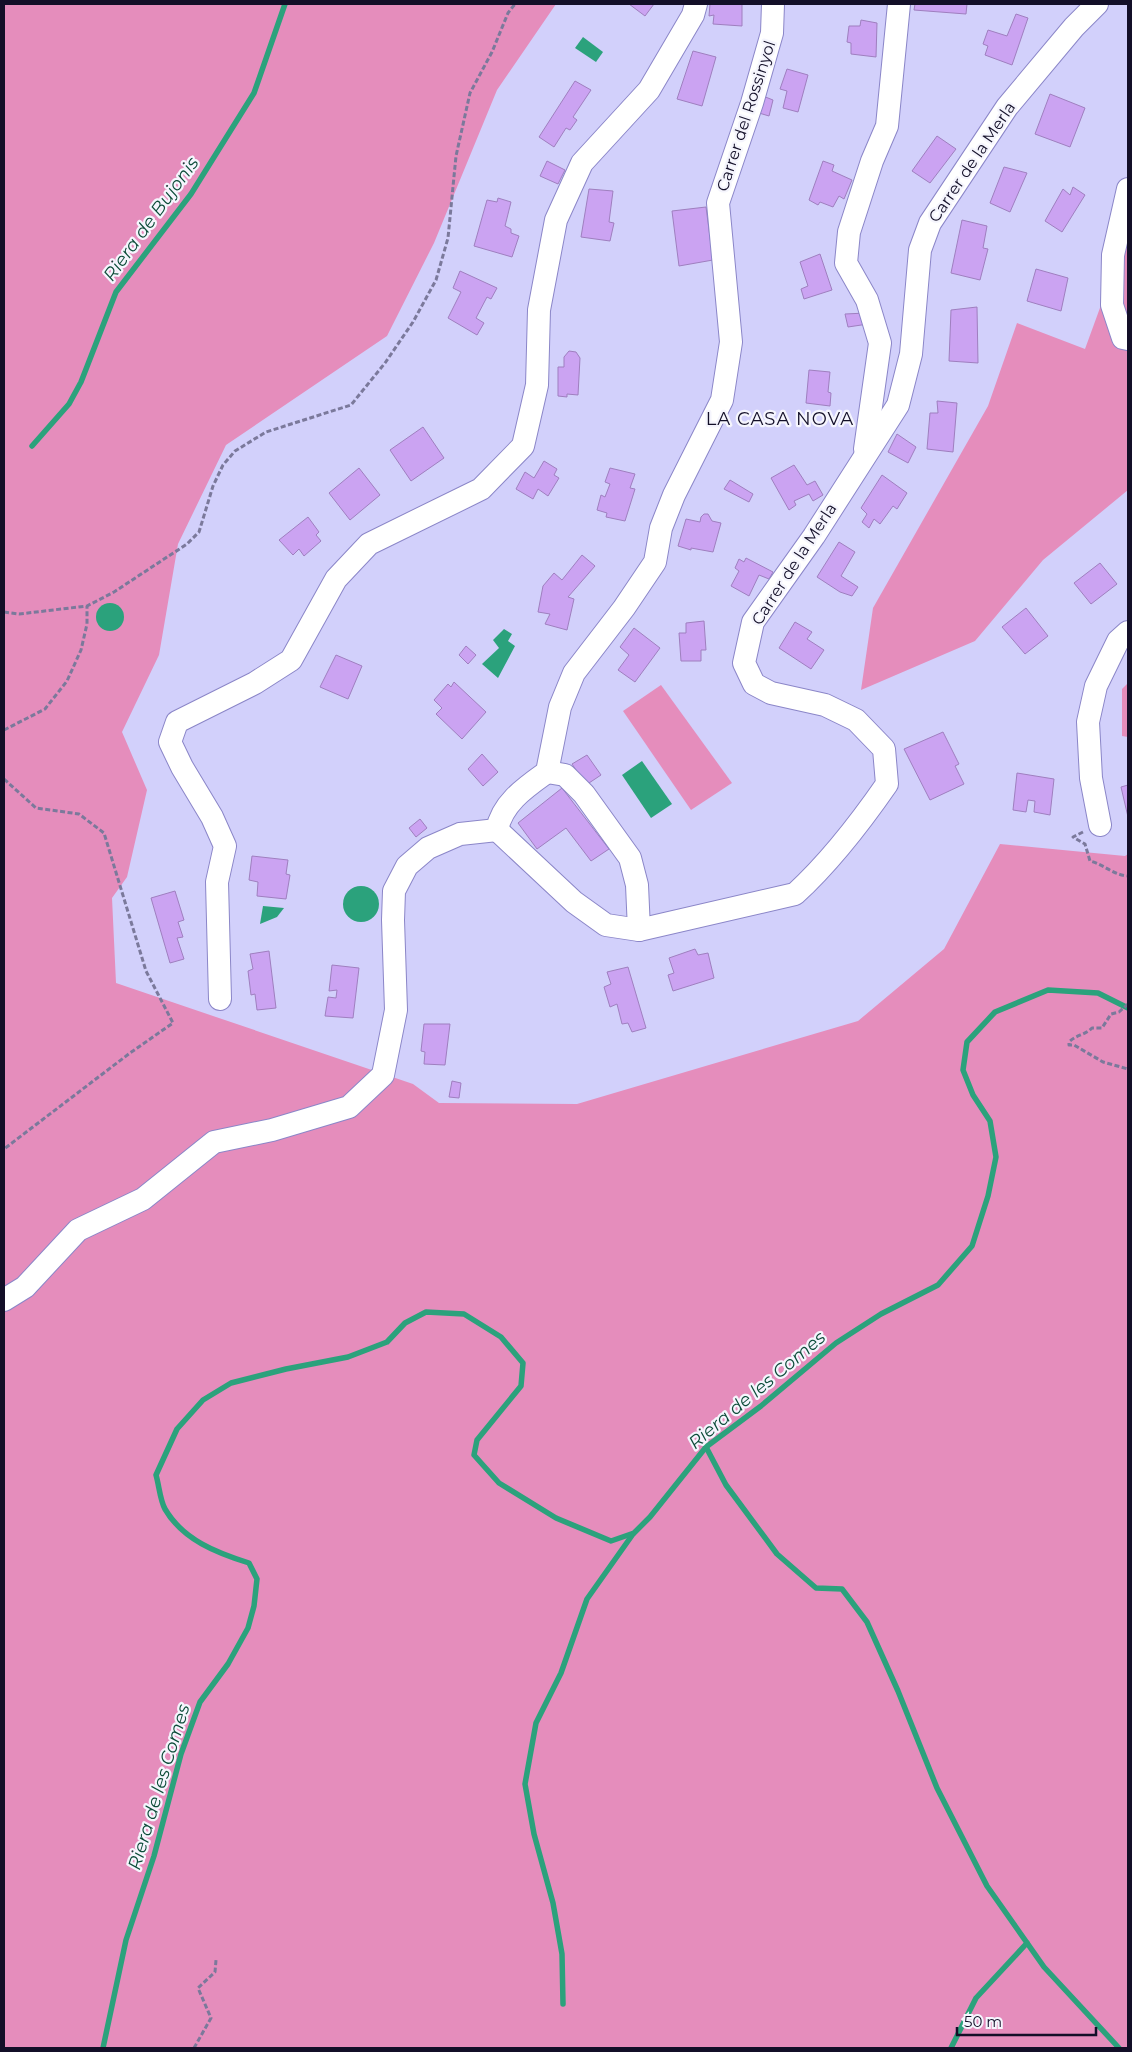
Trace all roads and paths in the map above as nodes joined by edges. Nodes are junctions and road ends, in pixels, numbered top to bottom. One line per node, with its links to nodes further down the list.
1 (515, 4): 9 (path)
2 (696, 4): 19 (street)
3 (773, 4): 13 (street, Carrer del Rossinyol)
4 (899, 4): 8 (street)
5 (1096, 4): 8 (street, Carrer de la Merla)
6 (1128, 189): 7 (street)
7 (1126, 339)
8 (863, 458): 18 (street, Carrer de la Merla)
9 (87, 606): 10 (path); 12 (path)
10 (4, 612)
11 (1128, 632): 16 (street)
12 (4, 730)
13 (547, 772): 15 (street); 18 (street)
14 (4, 779): 22 (path)
15 (498, 825): 18 (street, Carrer de la Merla); 23 (street)
16 (1100, 825): 17 (path)
17 (1128, 876)
18 (639, 930)
19 (220, 998)
20 (1128, 1004): 21 (path)
21 (1128, 1069)
22 (4, 1149)
23 (4, 1300)
24 (216, 1960): 25 (path)
25 (194, 2048)

